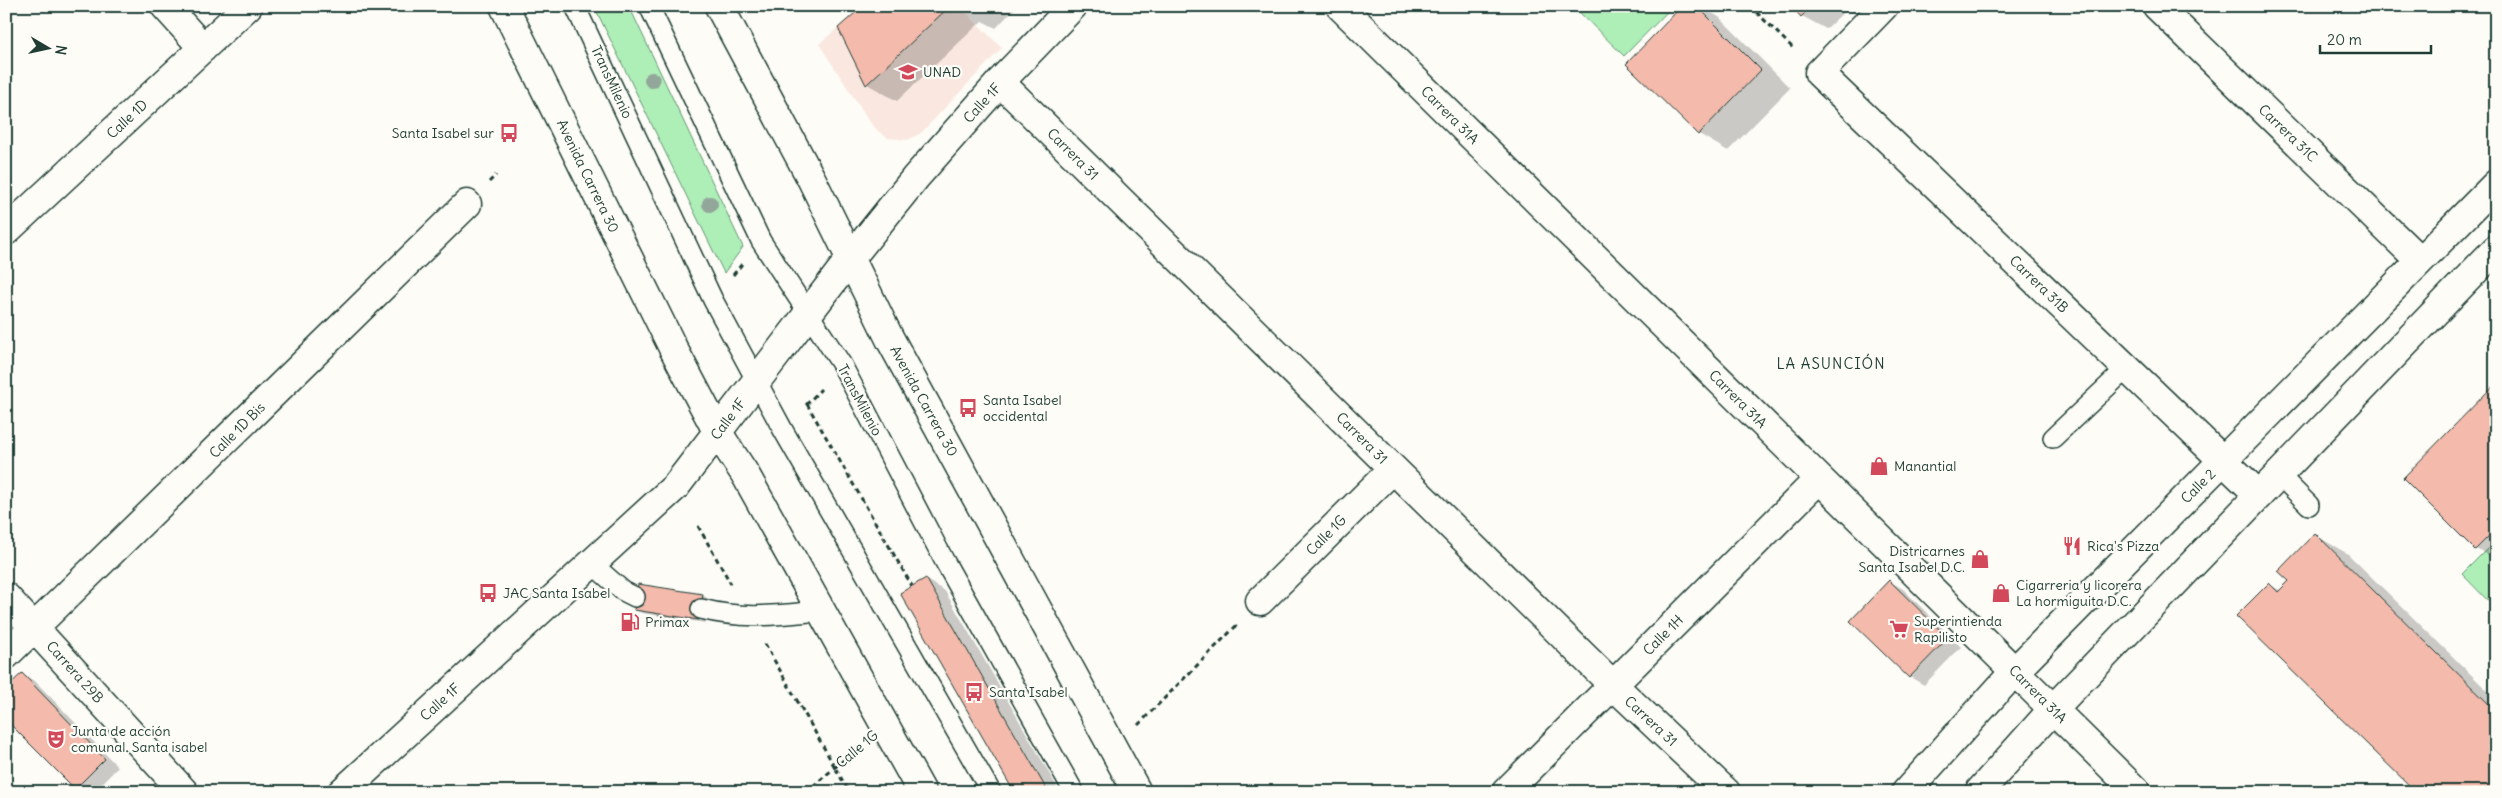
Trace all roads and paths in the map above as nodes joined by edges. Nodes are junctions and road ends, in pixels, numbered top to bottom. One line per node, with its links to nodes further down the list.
1 (165, 6): 12 (main road)
2 (248, 6): 12 (main road, Calle 1D)
3 (504, 6): 29 (main road, Avenida Carrera 30)
4 (575, 6): 25 (lane, TransMilenio)
5 (649, 6): 23 (lane, TransMilenio)
6 (719, 6): 20 (main road, Avenida Carrera 30)
7 (1073, 6): 14 (main road, Calle 1F)
8 (1340, 6): 34 (main road, Carrera 31A)
9 (1750, 6): 13 (path)
10 (1884, 6): 13 (main road)
11 (2157, 6): 21 (main road, Carrera 31C)
12 (203, 48): 17 (main road, Calle 1D)
13 (1819, 74): 24 (main road, Carrera 31B)
14 (1000, 82): 20 (main road, Calle 1F); 32 (main road, Carrera 31)
15 (2496, 184): 21 (main road, Calle 2)
16 (467, 204): 46 (main road, Calle 1D Bis)
17 (6, 232)
18 (2496, 249): 33 (main road)
19 (747, 258): 22 (path)
20 (850, 259): 23 (main road, Calle 1F); 52 (main road, Avenida Carrera 30)
21 (2420, 260): 31 (main road, Calle 2)
22 (730, 278)
23 (808, 313): 25 (main road, Calle 1F); 60 (lane, TransMilenio)
24 (2127, 368): 30 (lane); 31 (main road, Carrera 31B)
25 (757, 381): 29 (main road, Calle 1F); 59 (lane, TransMilenio)
26 (820, 389): 27 (path)
27 (807, 404): 28 (path); 39 (path)
28 (802, 409)
29 (718, 433): 38 (main road, Calle 1F); 44 (main road, Avenida Carrera 30)
30 (2053, 438)
31 (2223, 460): 35 (main road, Carrera 31B); 48 (main road, Calle 2)
32 (1393, 469): 42 (main road, Calle 1G); 49 (main road, Carrera 31)
33 (2278, 474): 35 (main road); 36 (lane)
34 (1819, 479): 48 (main road, Carrera 31A); 49 (main road, Calle 1H)
35 (2259, 495): 50 (main road)
36 (2309, 505)
37 (698, 526): 45 (path)
38 (591, 563): 41 (lane); 55 (main road, Calle 1F)
39 (912, 586)
40 (6, 597): 46 (main road, Carrera 29B)
41 (635, 597)
42 (1260, 601): 52 (path)
43 (701, 609): 45 (lane)
44 (821, 611): 45 (lane); 51 (main road, Avenida Carrera 30)
45 (750, 617): 53 (path)
46 (35, 628): 47 (main road, Calle 1D Bis); 54 (main road, Carrera 29B)
47 (6, 655)
48 (2015, 671): 50 (main road, Carrera 31A); 64 (main road, Calle 2)
49 (1613, 685): 62 (main road, Calle 1H); 63 (main road, Carrera 31)
50 (2053, 709): 65 (main road); 66 (main road, Carrera 31A)
51 (885, 726): 53 (path, Calle 1G); 58 (main road, Avenida Carrera 30)
52 (1114, 748): 61 (main road, Avenida Carrera 30)
53 (835, 767): 56 (path, Calle 1G); 57 (path)
54 (184, 792)
55 (342, 792)
56 (806, 792)
57 (849, 792)
58 (922, 792)
59 (991, 792)
60 (1074, 792)
61 (1137, 792)
62 (1506, 792)
63 (1726, 792)
64 (1906, 792)
65 (1979, 792)
66 (2137, 792)

